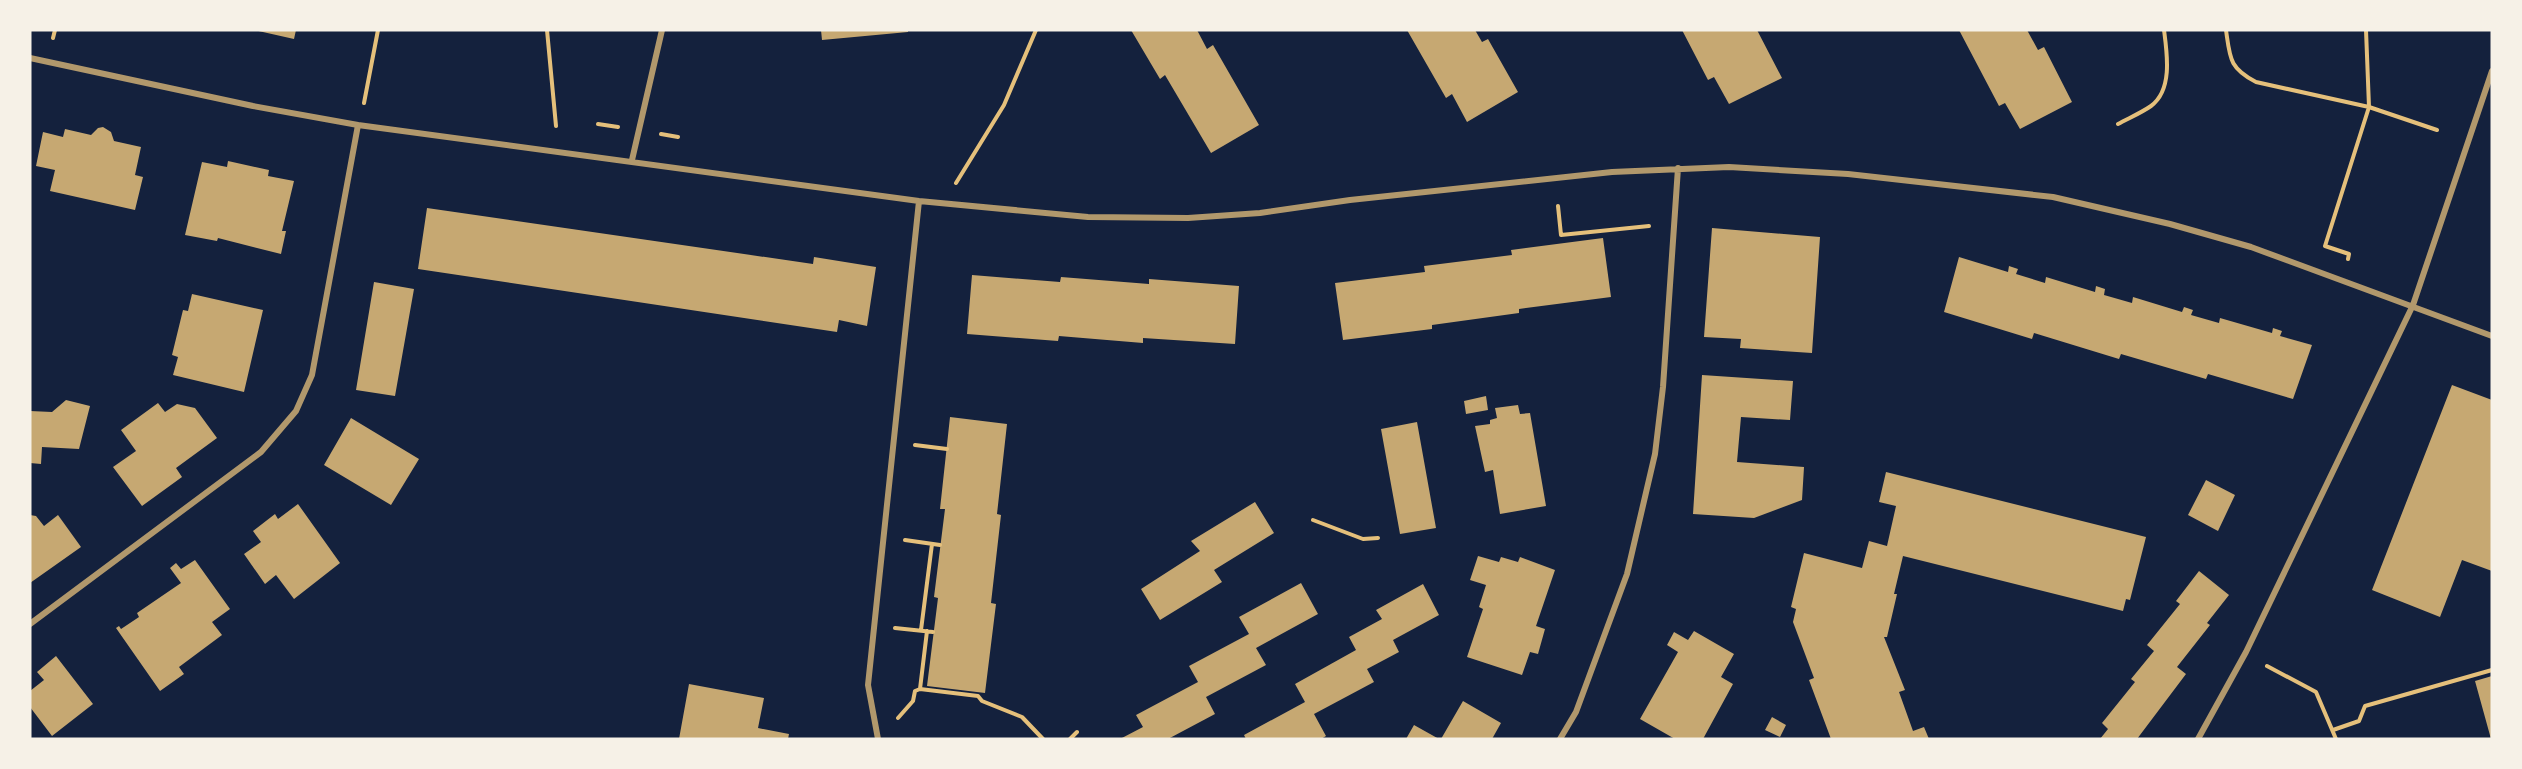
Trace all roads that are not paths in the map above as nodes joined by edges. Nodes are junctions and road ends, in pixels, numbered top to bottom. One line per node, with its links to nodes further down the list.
1 (662, 30): 5 (street)
2 (30, 58): 4 (street)
3 (2492, 70): 8 (street)
4 (358, 124): 5 (street); 10 (street)
5 (632, 160): 7 (street)
6 (1678, 168): 7 (street); 8 (street); 12 (street)
7 (920, 201): 11 (street)
8 (2413, 305): 9 (street); 13 (street)
9 (2492, 336)
10 (30, 624)
11 (878, 739)
12 (1560, 739)
13 (2198, 739)

